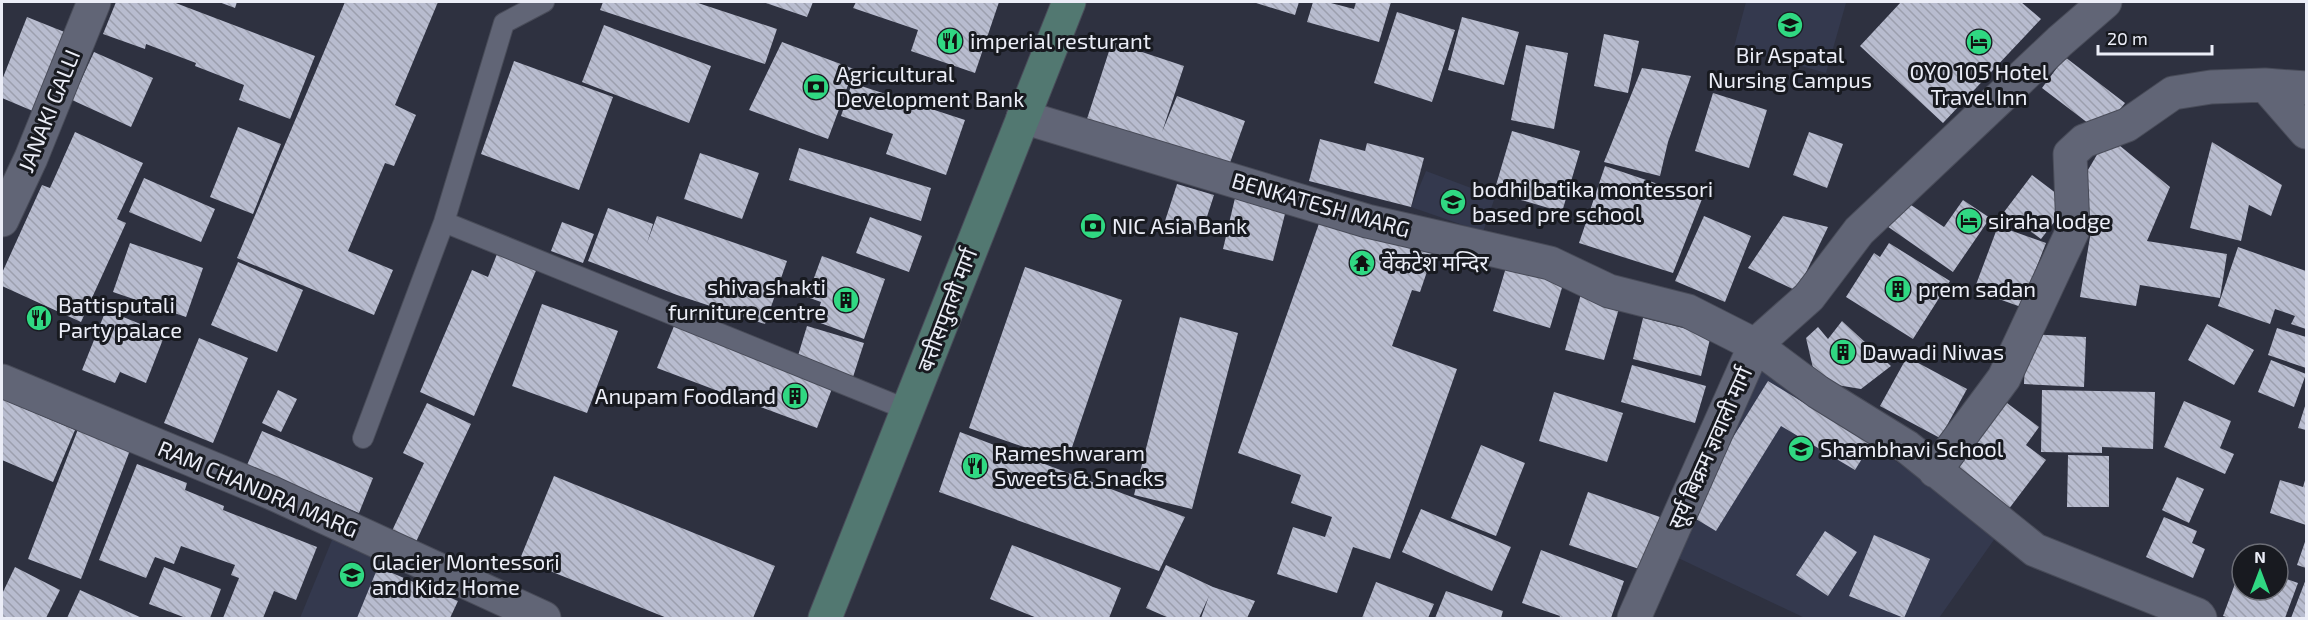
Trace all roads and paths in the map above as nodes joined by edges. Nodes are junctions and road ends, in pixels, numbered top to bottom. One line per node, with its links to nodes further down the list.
1 (94, 2): 9 (street, JANAKI GALLI)
2 (544, 2): 10 (lane)
3 (1069, 2): 7 (main road, बत्तीसपुतली मार्ग)
4 (2105, 2): 12 (street)
5 (2265, 85): 6 (street); 8 (street); 16 (street)
6 (2307, 88)
7 (1023, 117): 11 (street, BENKATESH MARG); 14 (main road, बत्तीसपुतली मार्ग)
8 (2307, 132)
9 (2, 220)
10 (444, 222): 14 (lane); 15 (lane)
11 (1688, 311): 12 (street, सूर्य बिक्रम ज्ञवाली मार्ग)
12 (1755, 345): 16 (street); 19 (street, सूर्य बिक्रम ज्ञवाली मार्ग)
13 (2, 381): 17 (street, RAM CHANDRA MARG)
14 (908, 410): 18 (main road, बत्तीसपुतली मार्ग)
15 (363, 438)
16 (1935, 471): 20 (street)
17 (544, 618)
18 (825, 618)
19 (1634, 618)
20 (2200, 618)

